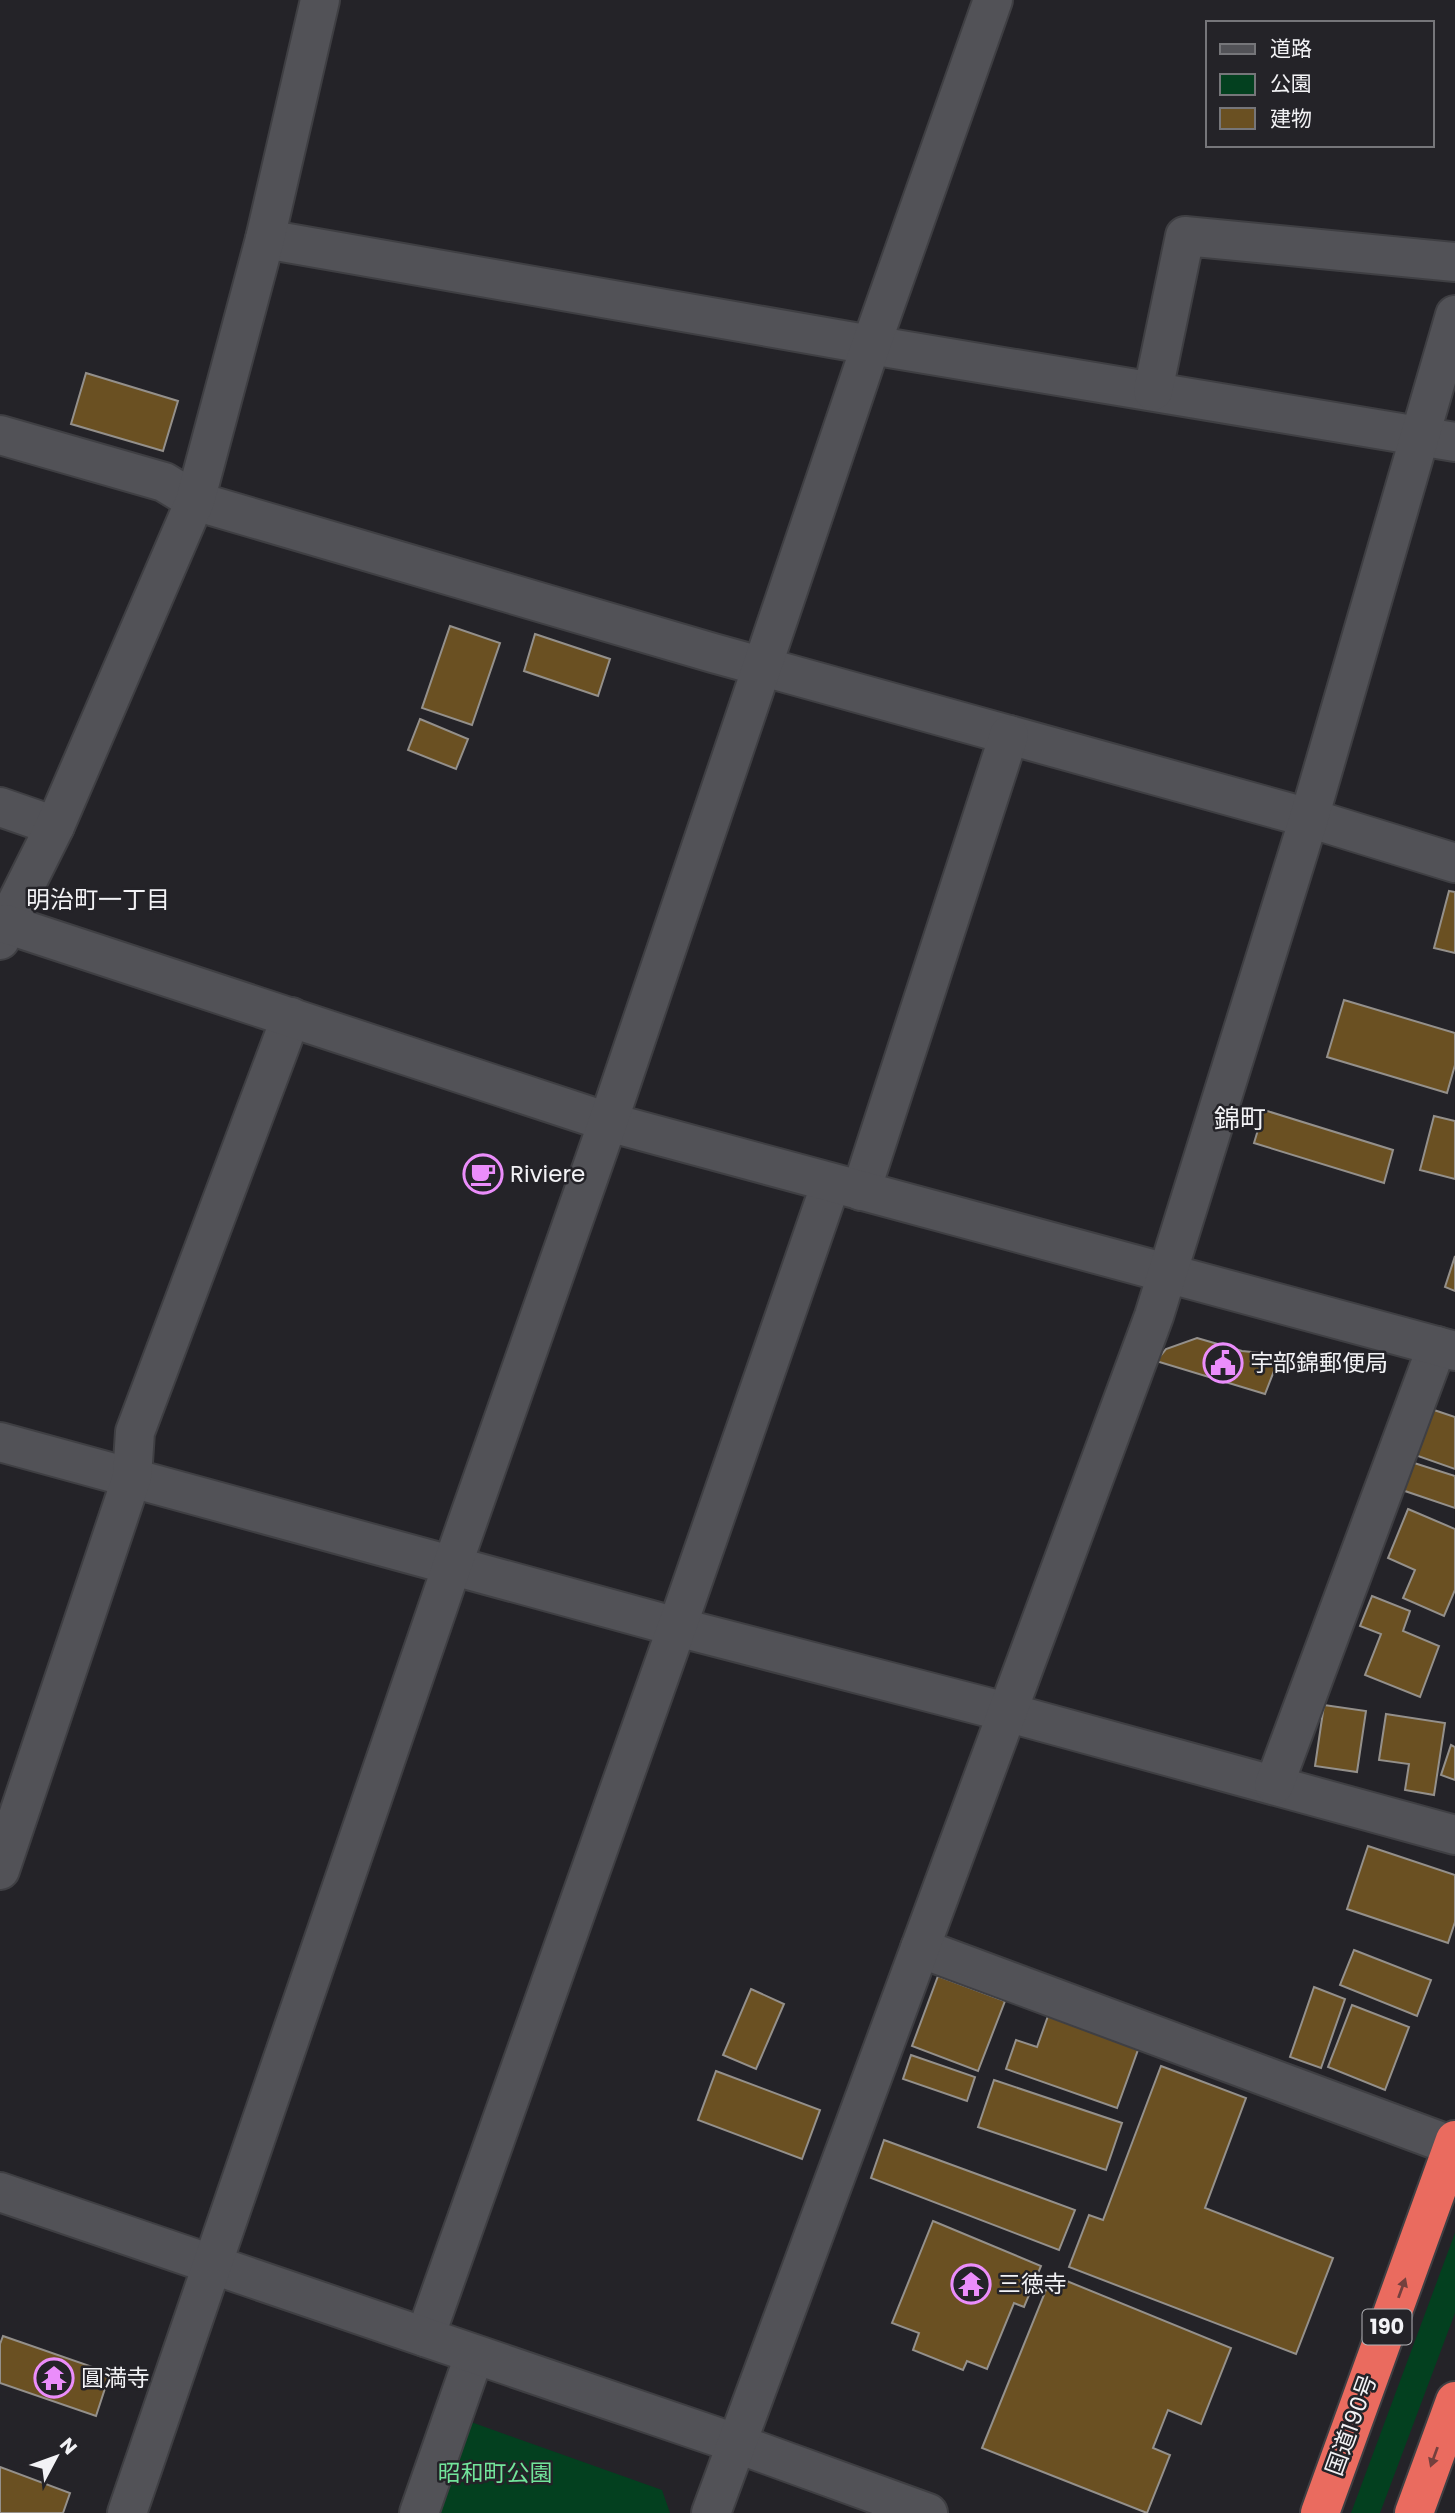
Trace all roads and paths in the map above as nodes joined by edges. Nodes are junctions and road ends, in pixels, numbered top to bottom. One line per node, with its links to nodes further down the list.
1 (320, 0): 3 (street)
2 (993, 0): 6 (street)
3 (265, 239): 6 (street); 10 (street)
4 (1455, 262): 7 (street)
5 (1455, 315): 9 (street)
6 (871, 345): 7 (street); 11 (street)
7 (1153, 391): 9 (street)
8 (0, 435): 10 (street)
9 (1438, 439): 14 (street)
10 (195, 502): 11 (street); 15 (street)
11 (762, 667): 12 (street); 19 (street)
12 (1009, 735): 14 (street); 20 (street)
13 (0, 807): 15 (street)
14 (1310, 818): 16 (street); 21 (street)
15 (55, 826): 17 (street)
16 (1455, 863)
17 (3, 932): 18 (street)
18 (291, 1017): 19 (street); 24 (street)
19 (608, 1122): 20 (street); 25 (street)
20 (846, 1187): 21 (street); 26 (street)
21 (1167, 1273): 22 (street); 27 (street)
22 (1446, 1348): 28 (street)
23 (0, 1442): 24 (street)
24 (132, 1477): 25 (street); 30 (street)
25 (452, 1566): 26 (street); 34 (street)
26 (677, 1627): 27 (street); 35 (street)
27 (1006, 1712): 28 (street); 31 (street)
28 (1274, 1785): 29 (street)
29 (1455, 1835)
30 (0, 1870)
31 (920, 1948): 32 (street); 38 (street)
32 (1454, 2143): 43 (highway, 国道190号 / 190, one-way to 32)
33 (0, 2192): 34 (street)
34 (213, 2266): 35 (street); 39 (street)
35 (425, 2337): 36 (street)
36 (474, 2356): 38 (street); 40 (street)
37 (1455, 2401): 44 (highway, one-way to 44)
38 (738, 2444): 41 (street); 42 (street)
39 (127, 2513)
40 (419, 2513)
41 (711, 2513)
42 (928, 2513)
43 (1320, 2513)
44 (1414, 2513)

